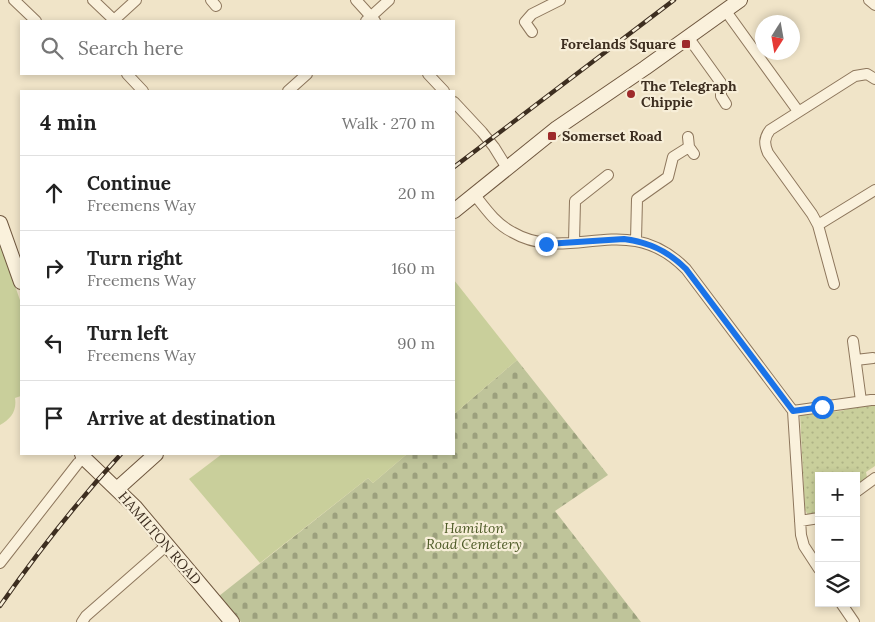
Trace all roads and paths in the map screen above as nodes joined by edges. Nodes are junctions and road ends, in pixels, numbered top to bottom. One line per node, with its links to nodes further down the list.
1 (14, 0): 11 (street)
2 (93, 0): 12 (street)
3 (136, 0): 13 (street)
4 (356, 0): 14 (street)
5 (389, 0): 14 (street)
6 (560, 0): 15 (street)
7 (740, 0): 10 (street)
8 (869, 0): 9 (street)
9 (875, 5)
10 (725, 10): 16 (street); 26 (street)
11 (35, 20)
12 (113, 20)
13 (115, 20)
14 (371, 20)
15 (532, 32)
16 (688, 37): 25 (street); 28 (street)
17 (127, 75): 22 (street)
18 (306, 75): 23 (street)
19 (429, 75): 21 (street)
20 (875, 79): 26 (street)
21 (438, 89)
22 (142, 90)
23 (289, 90)
24 (455, 103): 28 (street)
25 (726, 104)
26 (798, 111): 34 (street)
27 (690, 146): 35 (street)
28 (506, 168): 31 (street)
29 (608, 175): 36 (street)
30 (875, 190): 34 (street)
31 (474, 194): 32 (street); 36 (street)
32 (455, 210)
33 (0, 223): 37 (street)
34 (818, 225): 38 (street)
35 (636, 240): 36 (street); 44 (street)
36 (574, 242)
37 (20, 278)
38 (834, 284)
39 (853, 341): 41 (street)
40 (873, 358): 41 (street)
41 (856, 360): 43 (street)
42 (875, 400): 43 (street)
43 (861, 401): 44 (street)
44 (793, 411): 51 (street)
45 (155, 455): 48 (street)
46 (83, 456): 48 (street, HAMILTON ROAD); 53 (street)
47 (875, 478): 49 (street)
48 (117, 489): 52 (street, HAMILTON ROAD)
49 (860, 489)
50 (815, 519): 51 (street)
51 (800, 521): 54 (street)
52 (167, 545): 56 (street); 57 (street, HAMILTON ROAD)
53 (0, 563)
54 (815, 563)
55 (844, 607): 58 (street)
56 (82, 622)
57 (232, 622)
58 (854, 622)

